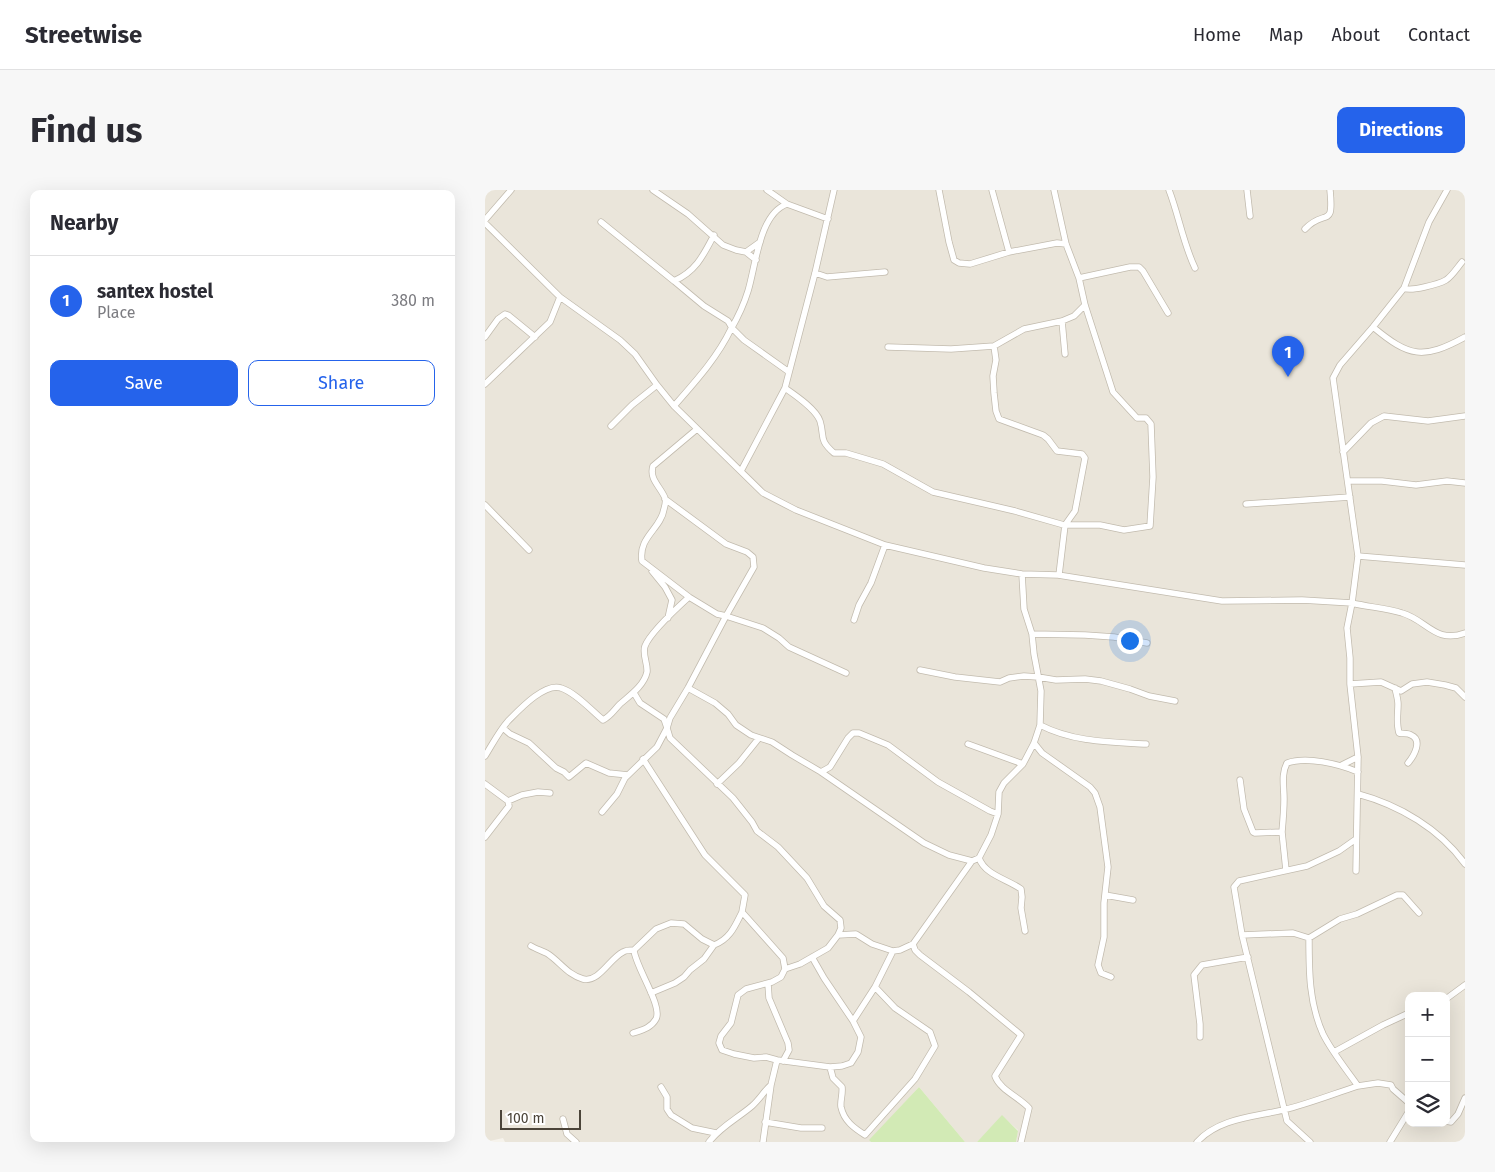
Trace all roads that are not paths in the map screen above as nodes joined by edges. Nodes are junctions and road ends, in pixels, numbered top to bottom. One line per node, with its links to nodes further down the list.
1 (511, 190): 15 (street)
2 (653, 190): 18 (street)
3 (767, 190): 12 (street)
4 (835, 190): 14 (street)
5 (939, 190): 22 (street)
6 (992, 190): 22 (street)
7 (1054, 190): 20 (street)
8 (1169, 190): 25 (street)
9 (1247, 190): 13 (street)
10 (1330, 190): 17 (street)
11 (1447, 190): 30 (street)
12 (787, 204): 14 (street); 19 (street)
13 (1250, 216)
14 (828, 219): 27 (street)
15 (485, 222): 31 (street)
16 (601, 222): 29 (street)
17 (1305, 229)
18 (714, 235): 21 (street); 29 (street)
19 (760, 242): 21 (street); 23 (street)
20 (1066, 244): 22 (street); 28 (street)
21 (746, 252): 23 (street)
22 (1009, 252)
23 (755, 260): 36 (street)
24 (1462, 262): 30 (street)
25 (1195, 268)
26 (885, 272): 27 (street)
27 (815, 274): 43 (street)
28 (1079, 278): 32 (street); 33 (street)
29 (674, 282): 36 (street)
30 (1404, 288): 35 (street)
31 (560, 297): 39 (street); 45 (street)
32 (1085, 305): 34 (street); 59 (street)
33 (1168, 313)
34 (1062, 321): 40 (street); 42 (street)
35 (1373, 327): 37 (street); 51 (street)
36 (732, 328): 43 (street); 47 (street)
37 (1465, 336)
38 (485, 337): 39 (street)
39 (535, 337): 44 (street)
40 (994, 346): 41 (street); 59 (street)
41 (888, 348)
42 (1065, 354)
43 (789, 372): 46 (street)
44 (485, 384)
45 (657, 385): 47 (street); 49 (street)
46 (785, 388): 52 (street); 59 (street)
47 (674, 406): 50 (street)
48 (1465, 416): 51 (street)
49 (611, 426)
50 (697, 429): 52 (street); 56 (street)
51 (1343, 452): 53 (street)
52 (741, 472): 60 (street)
53 (1348, 481): 54 (street); 55 (street)
54 (1465, 483)
55 (1350, 497): 57 (street); 62 (street)
56 (665, 499): 64 (street); 69 (street)
57 (1247, 504)
58 (485, 505): 61 (street)
59 (1065, 525): 66 (street)
60 (885, 545): 65 (street); 71 (street)
61 (529, 550)
62 (1358, 556): 63 (street); 68 (street)
63 (1465, 566)
64 (649, 567): 67 (street); 70 (street)
65 (1022, 574): 66 (street); 73 (street)
66 (1059, 575): 68 (street)
67 (689, 597): 69 (street); 70 (street)
68 (1352, 603): 72 (street); 78 (street)
69 (726, 616): 76 (street); 79 (street)
70 (668, 618): 81 (street)
71 (854, 620)
72 (1465, 633)
73 (1032, 634): 74 (street); 77 (street)
74 (1147, 643)
75 (920, 670): 77 (street)
76 (846, 673)
77 (1038, 677): 83 (street); 84 (street)
78 (1350, 684): 80 (street); 92 (street)
79 (688, 688): 86 (street); 87 (street)
80 (1395, 688): 82 (street); 94 (street)
81 (634, 693): 85 (street); 86 (street)
82 (1465, 697)
83 (1175, 701)
84 (1040, 725): 89 (street); 90 (street)
85 (503, 728): 91 (street); 99 (street)
86 (667, 728): 93 (street); 102 (street)
87 (759, 738): 97 (street); 102 (street)
88 (968, 744): 95 (street)
89 (1034, 744): 95 (street); 116 (street)
90 (1146, 744)
91 (485, 756)
92 (1358, 758): 96 (street); 98 (street)
93 (643, 759): 99 (street); 118 (street)
94 (1408, 762)
95 (1023, 764): 107 (street)
96 (1342, 765): 98 (street); 108 (street)
97 (821, 772): 107 (street); 112 (street)
98 (1358, 772): 104 (street)
99 (628, 775): 106 (street)
100 (1240, 780): 108 (street)
101 (485, 784): 105 (street)
102 (717, 784): 121 (street)
103 (550, 793): 105 (street)
104 (1358, 794): 110 (street); 113 (street)
105 (508, 801): 109 (street)
106 (602, 812)
107 (998, 814): 111 (street)
108 (1282, 832): 114 (street)
109 (485, 837)
110 (1357, 839): 114 (street); 115 (street)
111 (979, 858): 112 (street); 120 (street)
112 (972, 861): 124 (street)
113 (1465, 864)
114 (1286, 870): 122 (street)
115 (1356, 871)
116 (1105, 895): 117 (street); 132 (street)
117 (1133, 900)
118 (742, 912): 125 (street); 131 (street)
119 (1419, 913): 123 (street)
120 (1025, 931)
121 (838, 935): 128 (street); 129 (street)
122 (1242, 935): 123 (street); 130 (street)
123 (1309, 938): 142 (street)
124 (913, 944): 128 (street); 160 (street)
125 (714, 945): 127 (street); 136 (street)
126 (531, 946): 127 (street)
127 (635, 950): 136 (street)
128 (893, 951): 135 (street)
129 (812, 957): 131 (street); 139 (street)
130 (1248, 957): 141 (street); 150 (street)
131 (785, 968): 133 (street)
132 (1111, 977)
133 (767, 984): 143 (street); 143 (street)
134 (1465, 985): 137 (street)
135 (875, 987): 139 (street); 144 (street)
136 (651, 993): 140 (street)
137 (1450, 996)
138 (1405, 1015): 142 (street)
139 (853, 1021): 144 (street)
140 (633, 1033)
141 (1200, 1037)
142 (1334, 1052): 146 (street)
143 (780, 1061): 144 (street); 145 (street)
144 (830, 1067)
145 (771, 1085): 153 (street); 156 (street)
146 (1358, 1086): 149 (street); 150 (street)
147 (661, 1087): 156 (street)
148 (1465, 1098): 154 (street)
149 (1405, 1100)
150 (1285, 1109): 161 (street); 162 (street)
151 (1405, 1118): 163 (street)
152 (563, 1119): 157 (street)
153 (765, 1122): 155 (street); 159 (street)
154 (1450, 1122)
155 (822, 1128)
156 (716, 1133): 158 (street)
157 (575, 1142)
158 (709, 1142)
159 (763, 1142)
160 (1021, 1142)
161 (1197, 1142)
162 (1310, 1142)
163 (1390, 1142)

